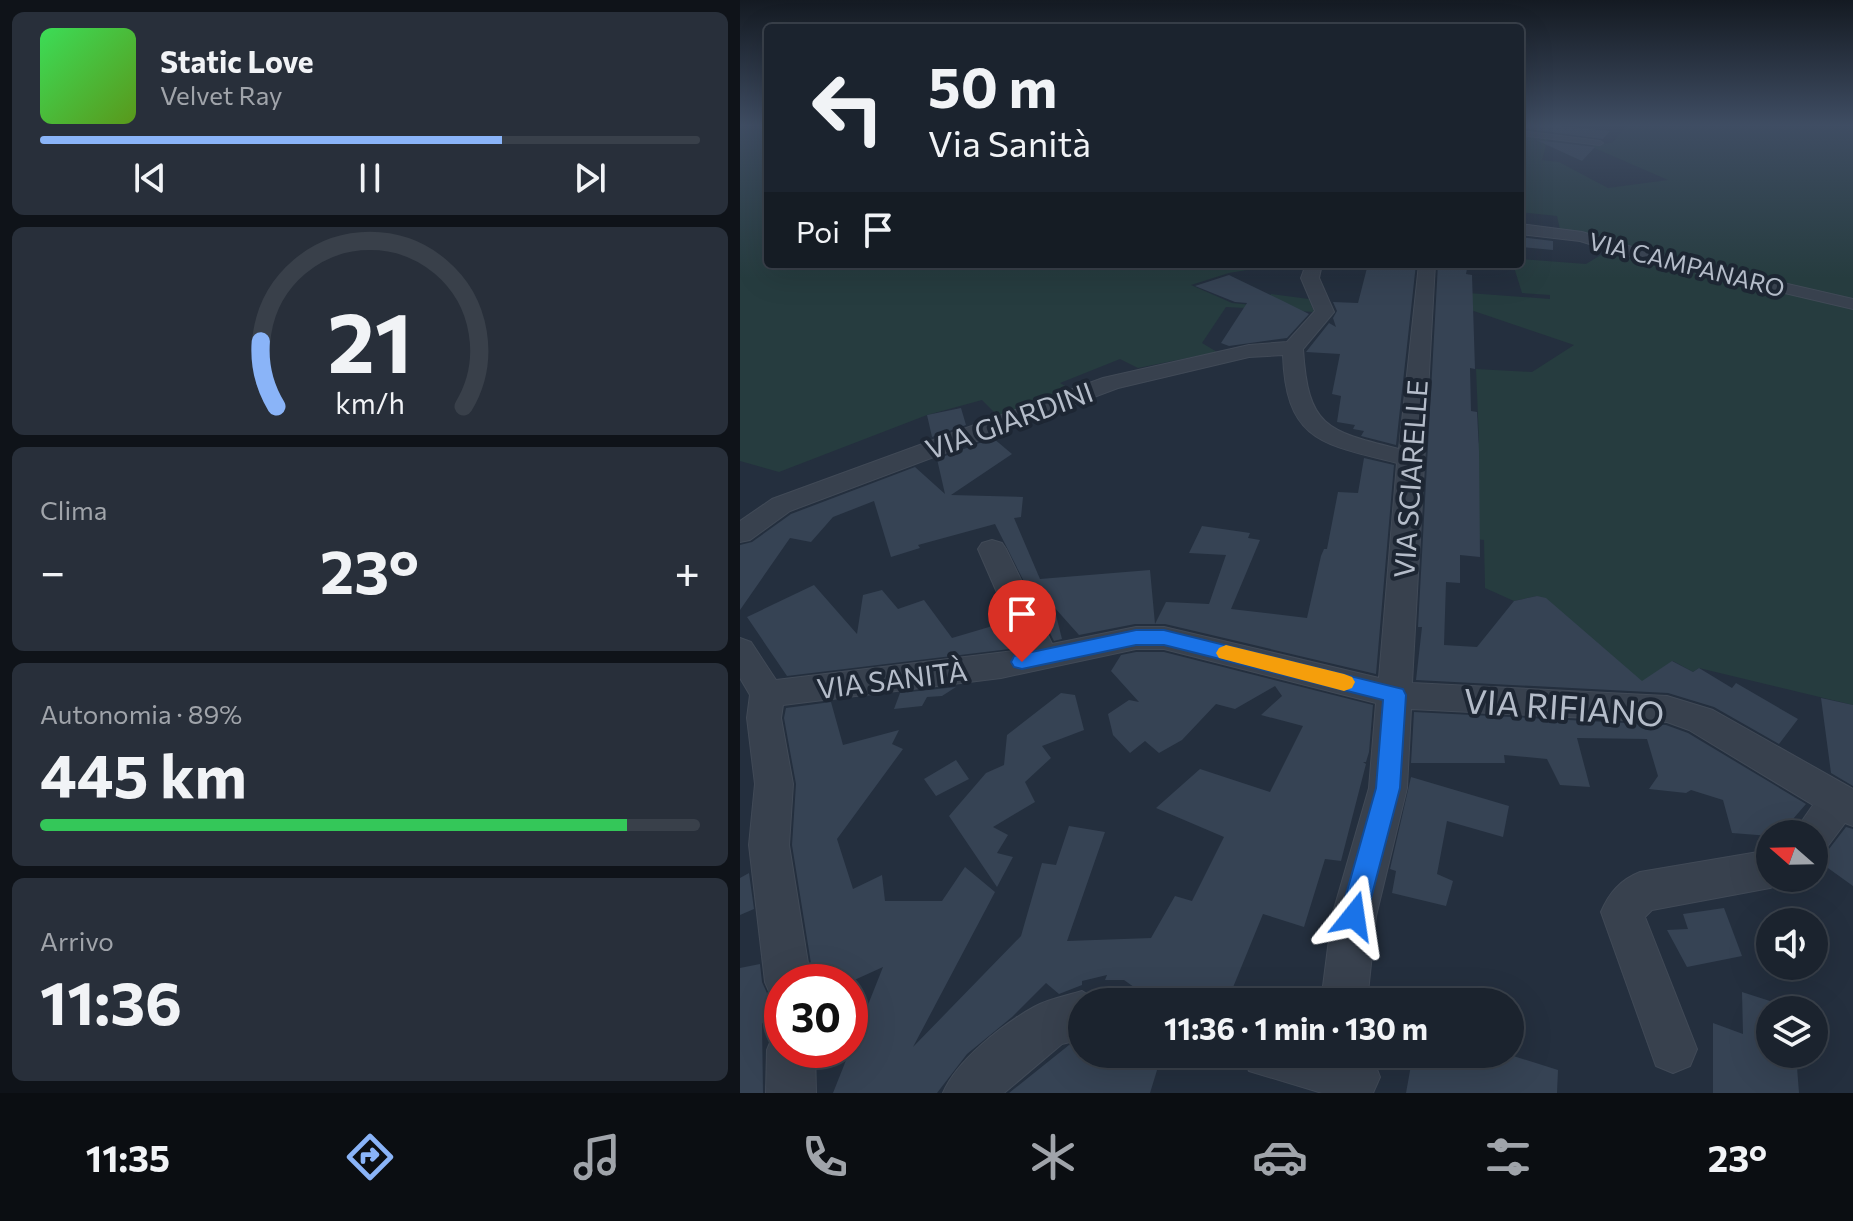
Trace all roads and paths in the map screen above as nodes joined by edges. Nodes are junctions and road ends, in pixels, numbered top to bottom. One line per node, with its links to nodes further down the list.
1 (1524, 230): 4 (street, VIA CAMPANARO)
2 (1313, 268): 5 (street)
3 (1427, 268): 6 (street, VIA SCIARELLE)
4 (1853, 304)
5 (1293, 348): 6 (street); 7 (street, VIA GIARDINI)
6 (1410, 459): 12 (street, VIA SCIARELLE)
7 (740, 534)
8 (992, 549): 10 (street)
9 (740, 650): 11 (street)
10 (1042, 657): 11 (street, VIA SANITÀ); 12 (street, VIA SANITÀ)
11 (767, 694): 16 (street)
12 (1395, 695): 13 (street, VIA RIFIANO); 17 (street, VIA SCIARELLE)
13 (1846, 805): 14 (street)
14 (1828, 821)
15 (1756, 871): 19 (street)
16 (786, 964)
17 (1345, 988)
18 (1068, 1019): 24 (street)
19 (1673, 1049)
20 (791, 1068): 23 (street)
21 (1325, 1068): 22 (street)
22 (1355, 1075)
23 (791, 1093)
24 (968, 1093)

